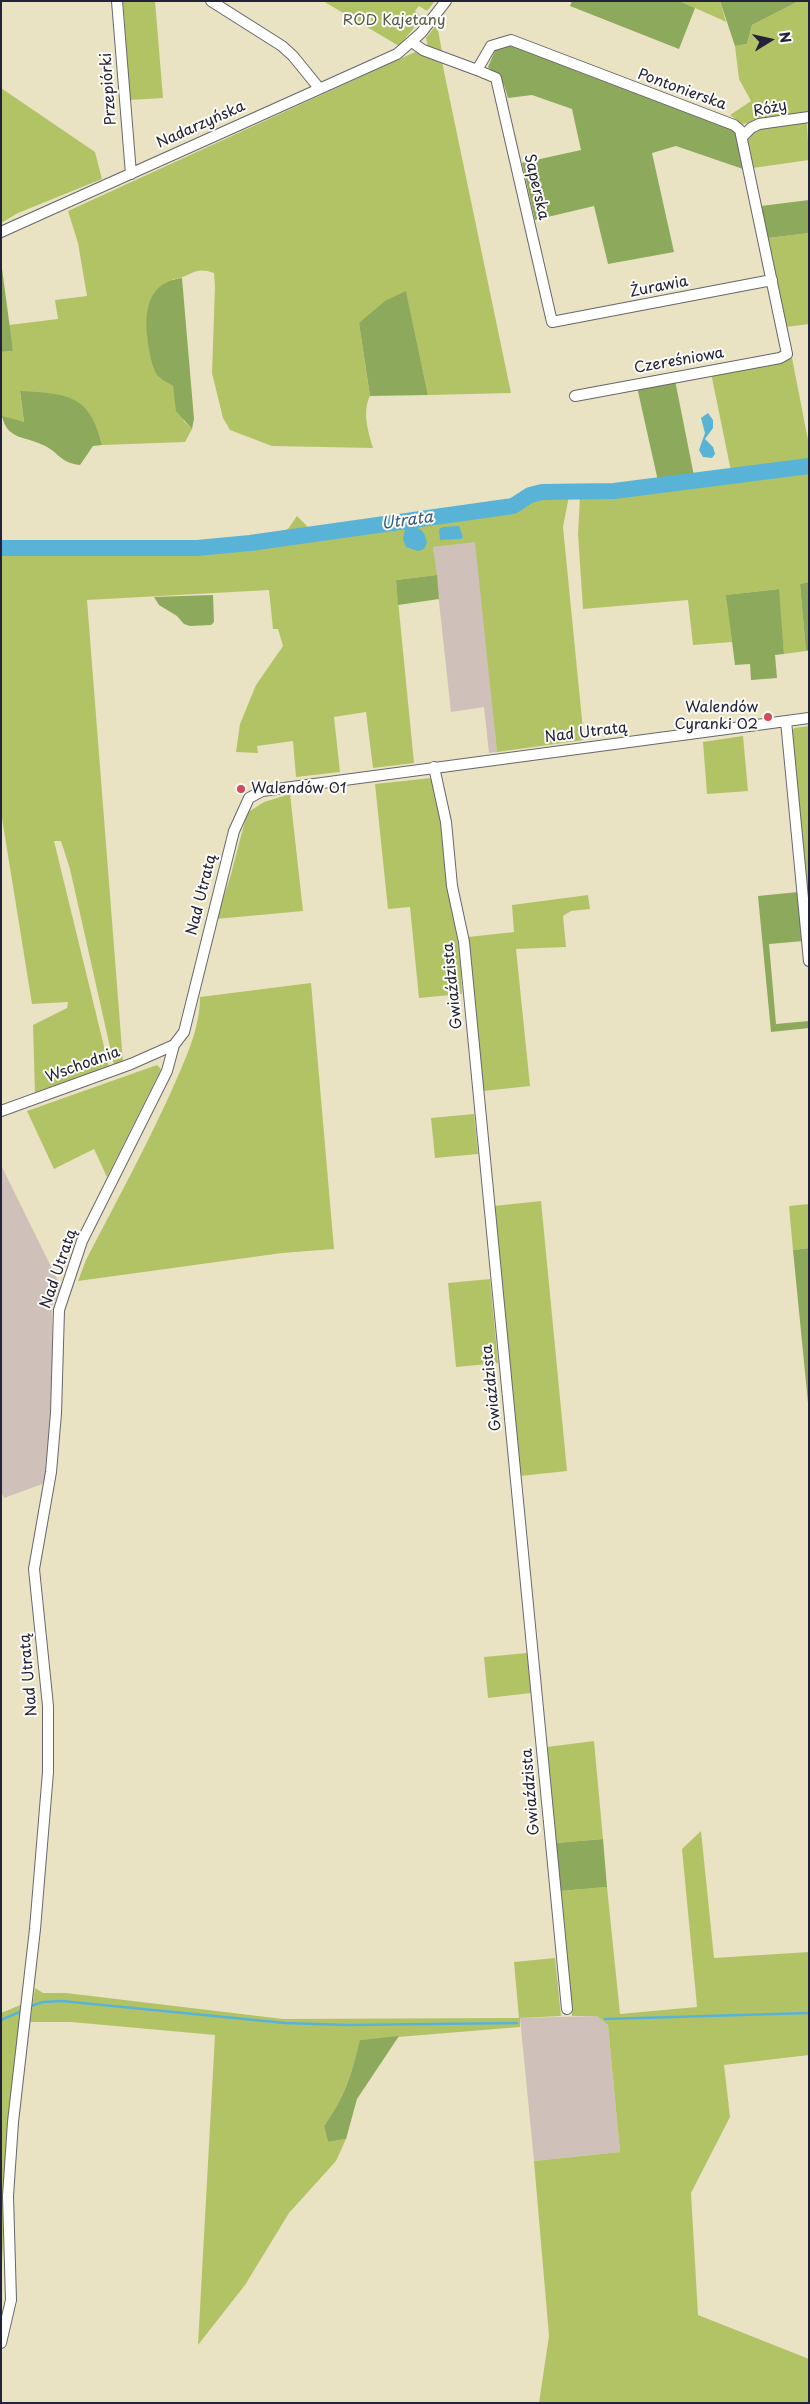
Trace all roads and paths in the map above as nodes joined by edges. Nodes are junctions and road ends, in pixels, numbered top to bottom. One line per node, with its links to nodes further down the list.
1 (117, 1): 9 (street, Przepiórki)
2 (211, 1): 6 (street)
3 (446, 1): 4 (street, Nadarzyńska)
4 (412, 42): 5 (street); 6 (street, Nadarzyńska)
5 (477, 70): 8 (street, Pontonierska); 12 (street, Saperska)
6 (319, 88): 9 (street, Nadarzyńska)
7 (809, 117): 8 (street, Róży)
8 (742, 137): 11 (street)
9 (131, 174): 10 (street, Nadarzyńska)
10 (1, 232)
11 (772, 280): 12 (street, Żurawia); 13 (street, Czereśniowa)
12 (552, 322)
13 (575, 396)
14 (809, 718): 15 (street, Nad Utratą)
15 (786, 721): 16 (street, Nad Utratą); 17 (street)
16 (434, 767): 18 (street, Nad Utratą); 20 (street, Gwiaździsta)
17 (809, 961)
18 (174, 1045): 19 (street, Wschodnia); 21 (street, Nad Utratą)
19 (1, 1111)
20 (567, 2009)
21 (1, 2343)

